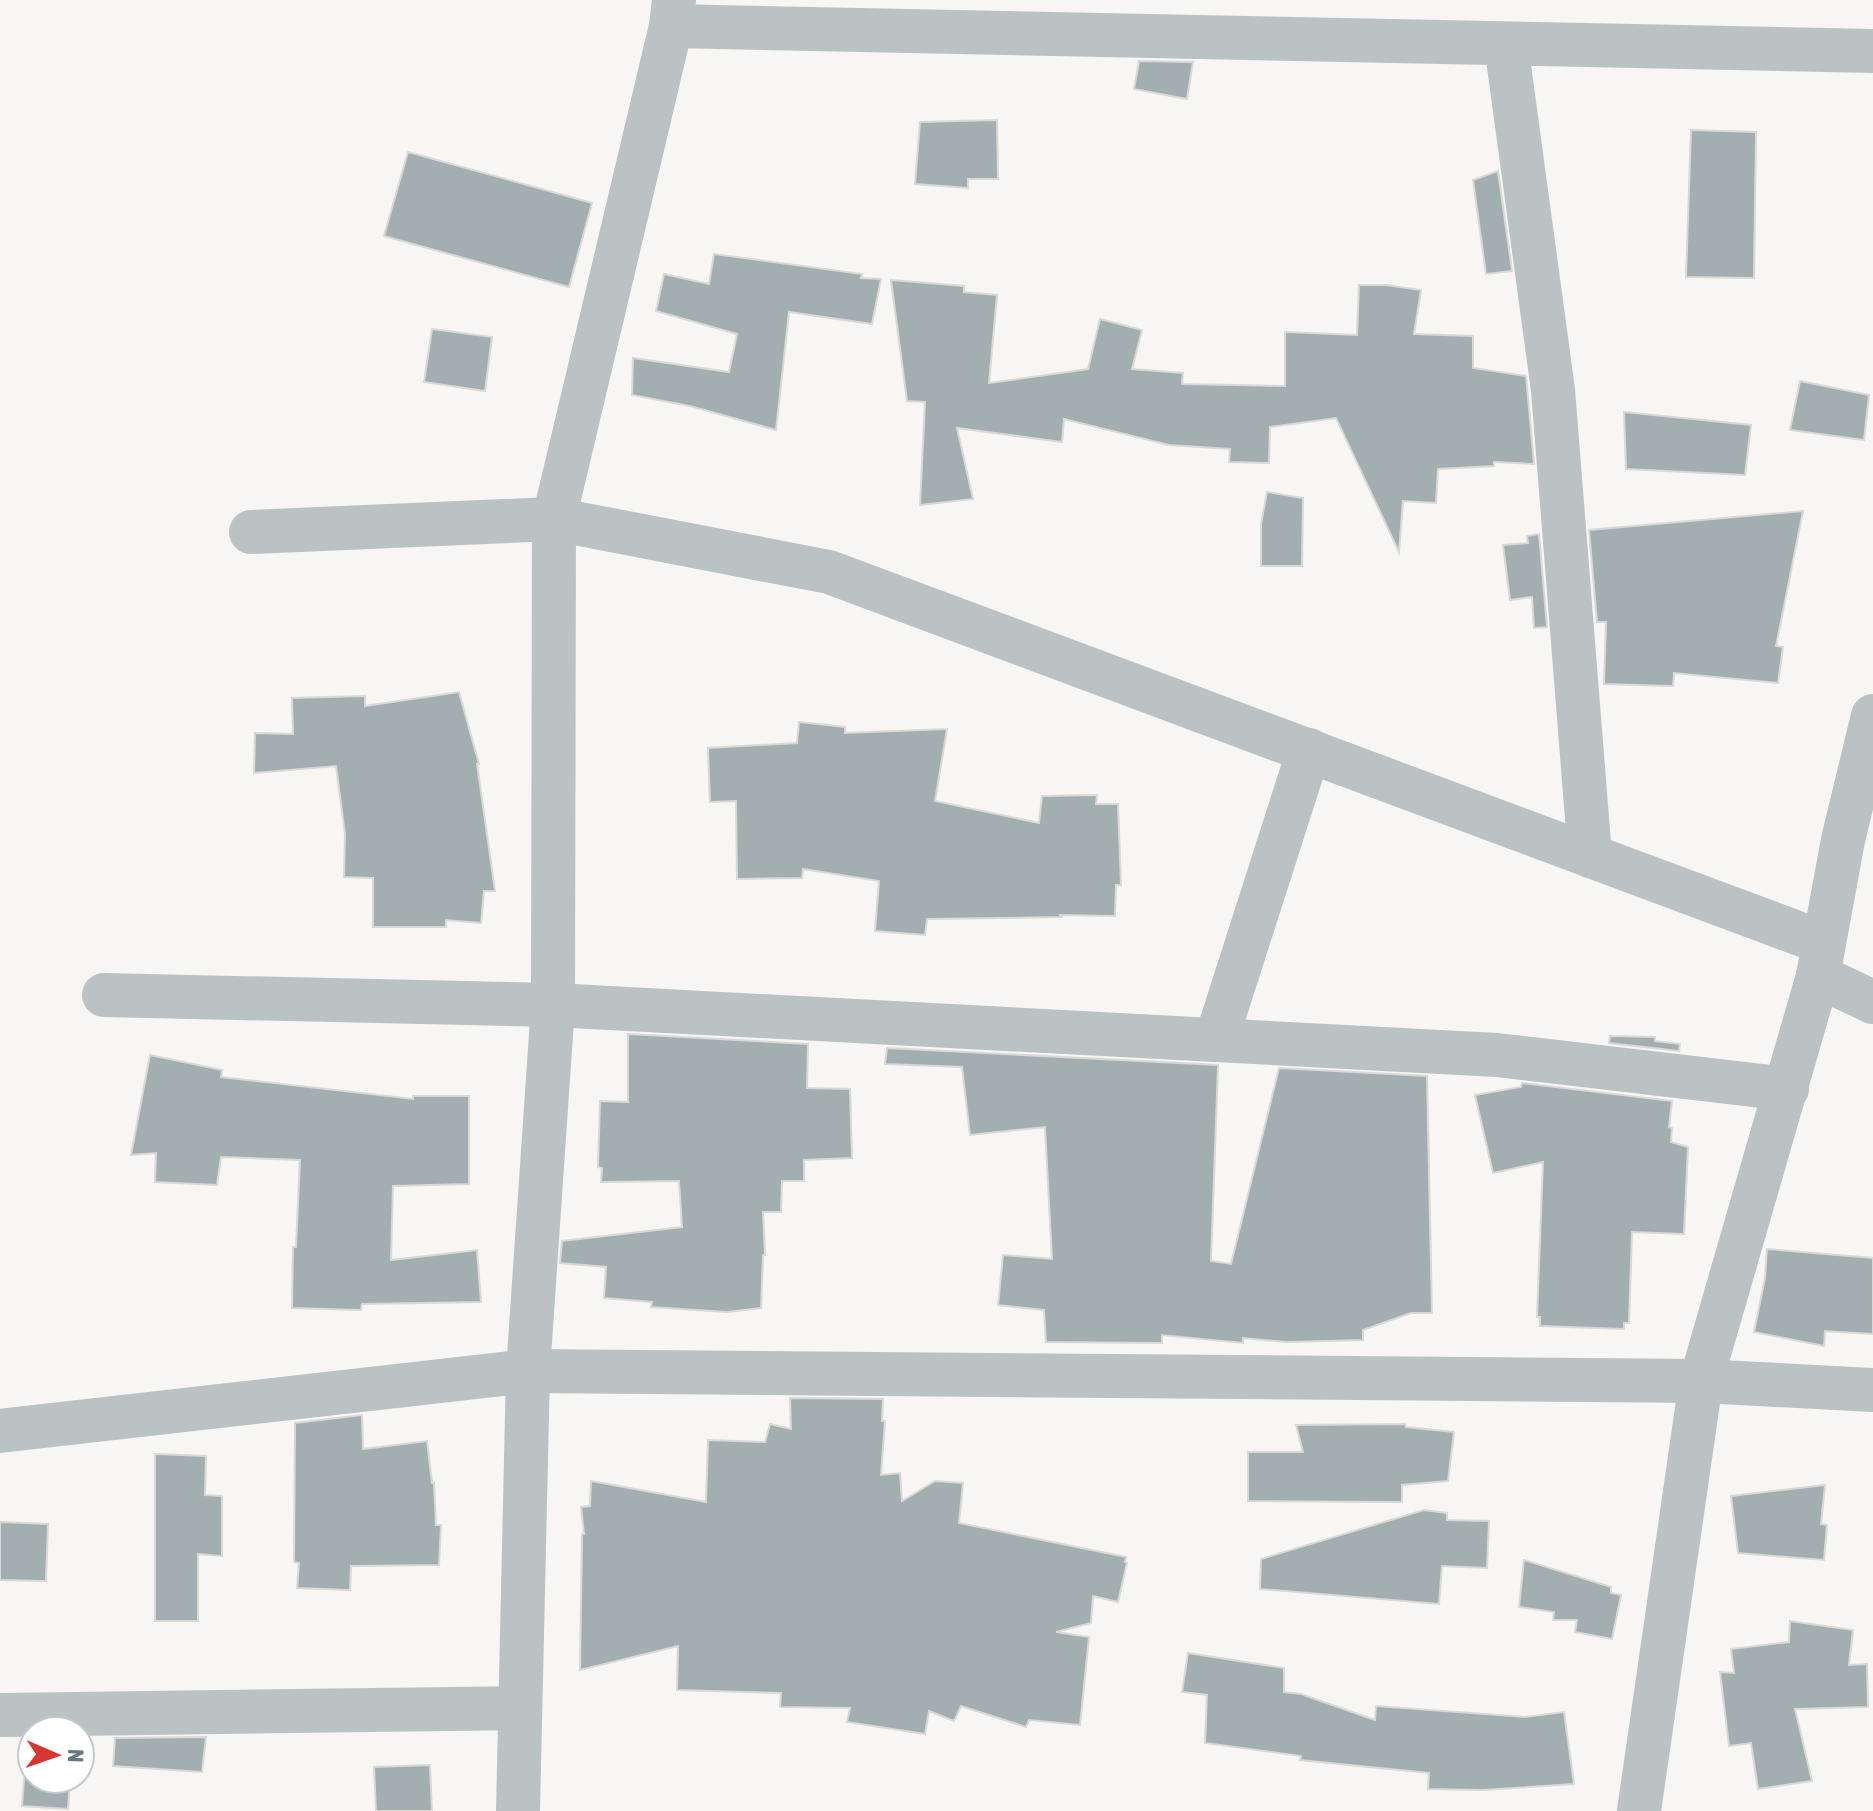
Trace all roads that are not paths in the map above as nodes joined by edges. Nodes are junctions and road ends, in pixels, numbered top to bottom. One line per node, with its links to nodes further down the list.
1 (672, 13): 2 (street); 4 (street)
2 (1506, 44): 3 (street); 9 (street)
3 (1873, 51)
4 (554, 519): 5 (street); 7 (street); 13 (street)
5 (251, 532)
6 (1873, 716): 8 (street)
7 (1309, 750): 9 (street); 14 (street)
8 (1858, 840): 10 (street)
9 (1590, 856): 10 (street)
10 (1821, 960): 12 (street); 15 (street)
11 (104, 995): 13 (street)
12 (1873, 1002)
13 (553, 1005): 14 (street); 16 (street)
14 (1216, 1040): 15 (street)
15 (1787, 1089): 17 (street)
16 (528, 1371): 17 (street); 19 (street); 20 (street)
17 (1701, 1381): 18 (street); 23 (street)
18 (1873, 1390)
19 (0, 1431)
20 (520, 1708): 21 (street); 22 (street)
21 (0, 1715)
22 (518, 1811)
23 (1639, 1811)

